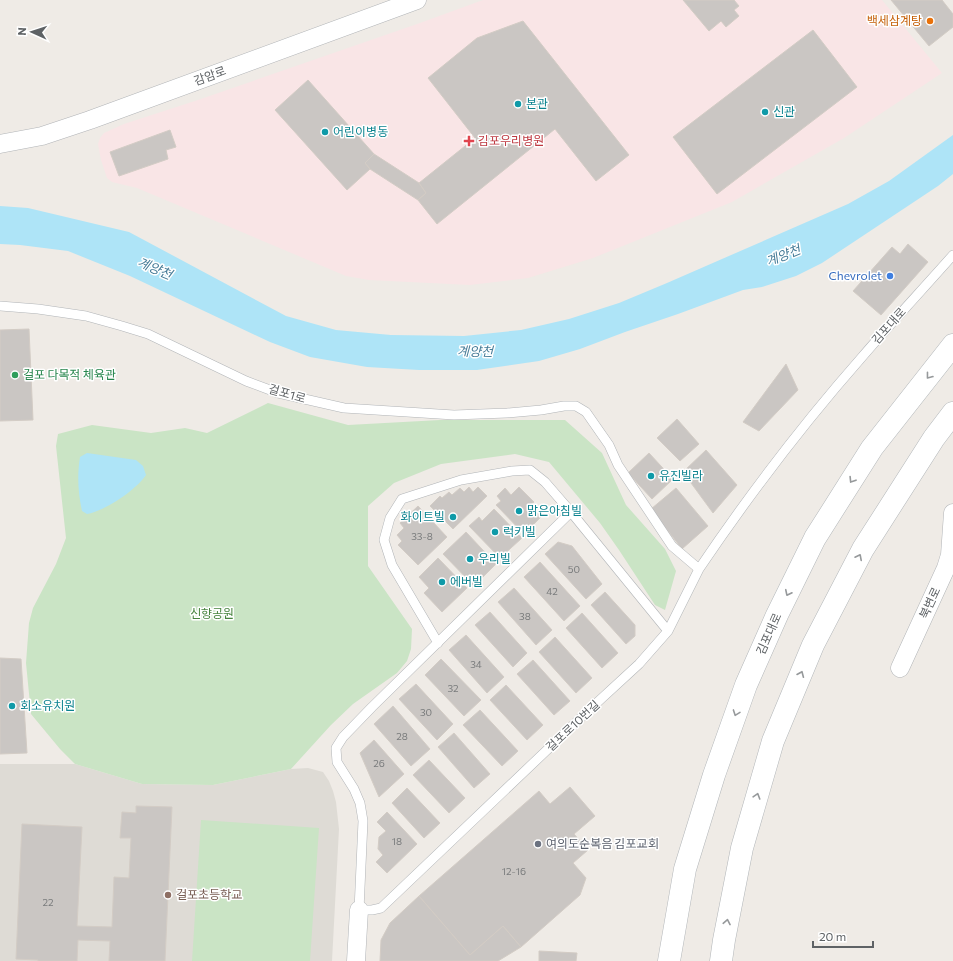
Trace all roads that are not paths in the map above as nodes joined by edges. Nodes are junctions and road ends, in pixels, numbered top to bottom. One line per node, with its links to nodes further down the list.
1 (417, 0): 2 (street, 감암로)
2 (0, 144)
3 (953, 255): 9 (lane, 김포대로)
4 (0, 306): 9 (lane, 걸포1로)
5 (953, 345): 15 (main road, 김포대로, one-way to 15)
6 (953, 413): 16 (main road, one-way to 6)
7 (571, 512): 10 (lane); 11 (lane); 11 (lane)
8 (953, 512): 12 (street, 북변로)
9 (699, 569): 10 (lane, 김포대로)
10 (668, 631): 13 (lane, 걸포로10번길)
11 (438, 643): 13 (lane)
12 (900, 668)
13 (359, 910): 14 (street)
14 (356, 961)
15 (669, 961)
16 (721, 961)

